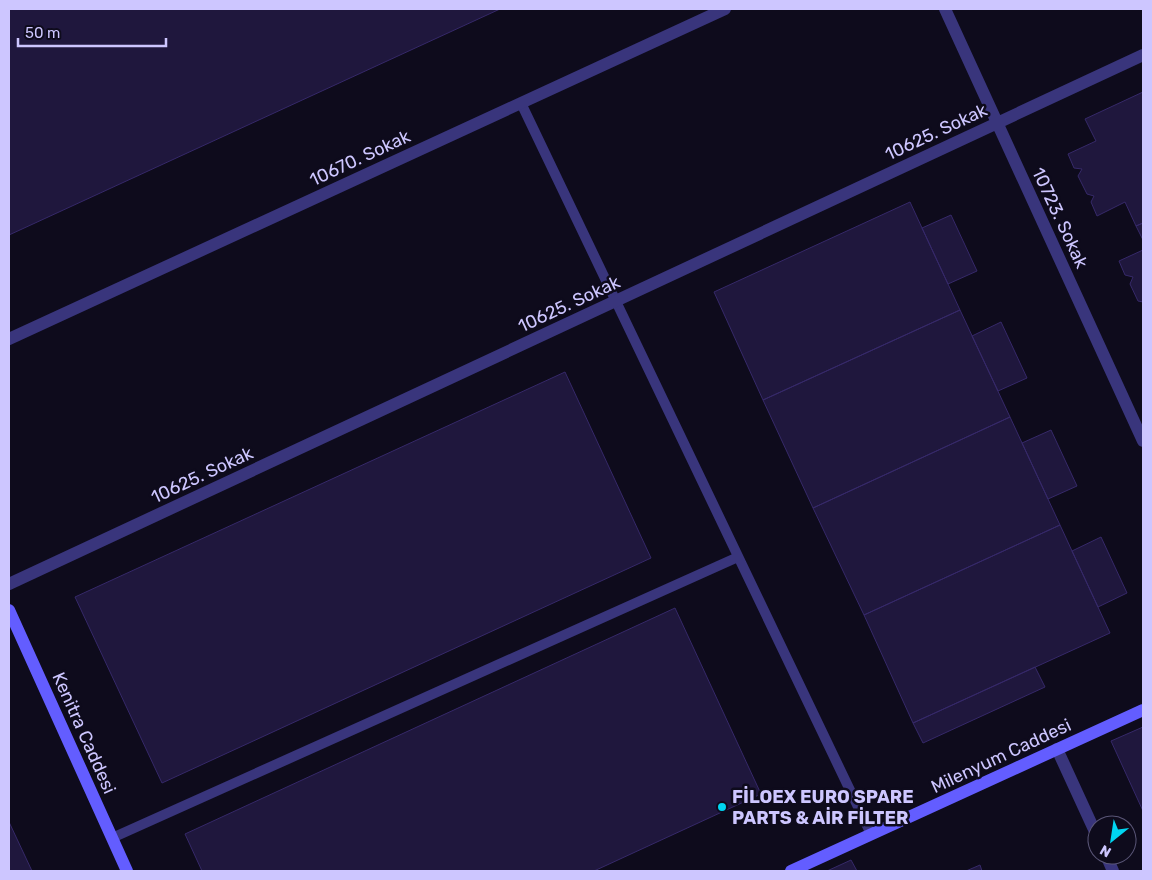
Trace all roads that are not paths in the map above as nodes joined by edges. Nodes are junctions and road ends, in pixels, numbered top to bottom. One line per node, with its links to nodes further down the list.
1 (724, 9): 4 (street, 10670. Sokak)
2 (945, 9): 5 (street, 10723. Sokak)
3 (1143, 55): 5 (street, 10625. Sokak)
4 (521, 103): 6 (lane); 7 (street, 10670. Sokak)
5 (998, 123): 6 (street, 10625. Sokak); 8 (street, 10723. Sokak)
6 (616, 301): 9 (lane); 10 (street, 10625. Sokak)
7 (9, 339)
8 (1143, 441)
9 (738, 557): 15 (lane); 16 (lane)
10 (9, 584)
11 (9, 610): 16 (street, Kenitra Caddesi)
12 (1143, 710): 13 (street, Milenyum Caddesi)
13 (1057, 749): 14 (street); 15 (street, Milenyum Caddesi)
14 (1087, 815)
15 (871, 834): 18 (street, Milenyum Caddesi)
16 (112, 838): 17 (street, Kenitra Caddesi)
17 (127, 871)
18 (791, 871)

